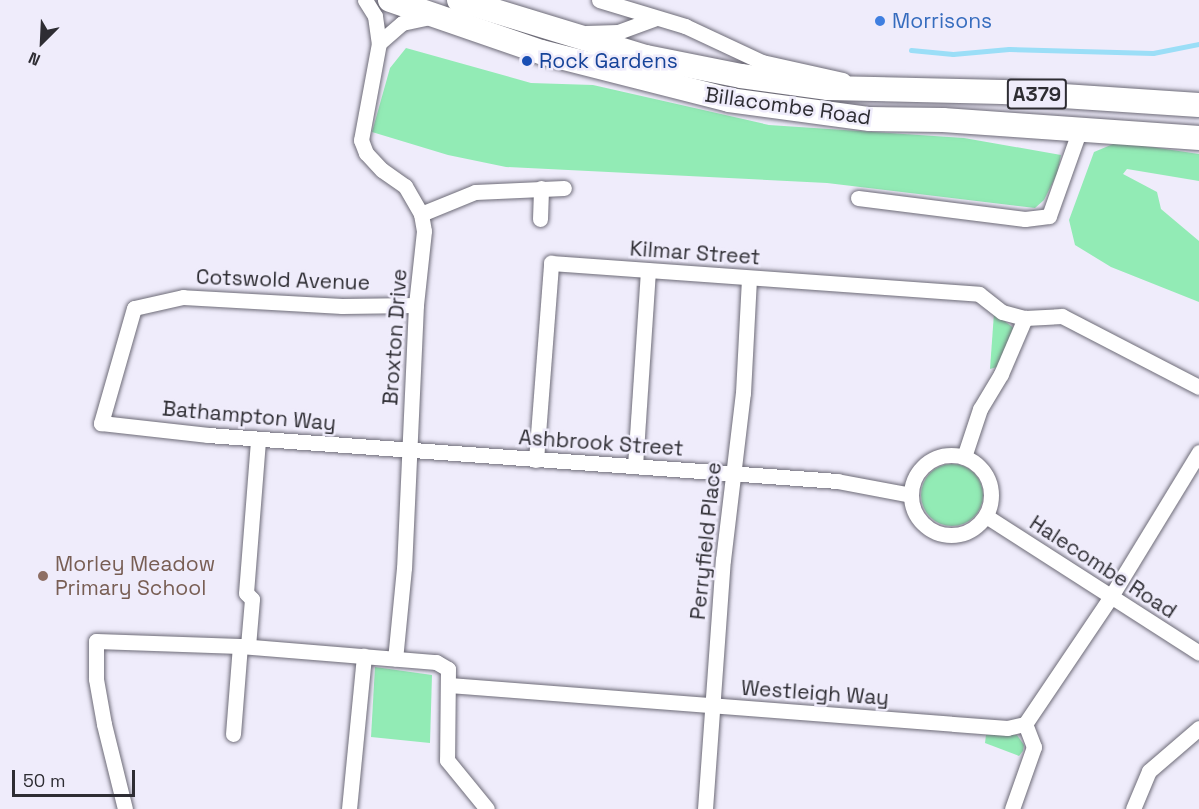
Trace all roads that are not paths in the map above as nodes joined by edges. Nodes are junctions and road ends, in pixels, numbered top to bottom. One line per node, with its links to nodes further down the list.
1 (365, 0): 8 (street, Broxton Drive)
2 (390, 0): 5 (main road, Billacombe Road / A379)
3 (459, 0): 7 (main road, Billacombe Road / A379)
4 (599, 0): 6 (street, Billacombe Road)
5 (434, 16): 8 (street); 11 (main road, Billacombe Road / A379)
6 (656, 18): 7 (street, Billacombe Road); 9 (street, Billacombe Road)
7 (562, 33): 9 (main road, Billacombe Road / A379)
8 (379, 43): 16 (street, Broxton Drive)
9 (875, 87): 10 (main road, Billacombe Road / A379)
10 (1199, 105)
11 (1080, 129): 12 (main road, Billacombe Road / A379); 15 (street)
12 (1199, 138)
13 (541, 188): 14 (street); 16 (street); 17 (street)
14 (564, 188)
15 (858, 198)
16 (421, 214): 20 (street, Broxton Drive)
17 (540, 219)
18 (648, 270): 19 (street, Kilmar Street); 28 (street, Kilmar Street); 29 (street)
19 (749, 278): 21 (street, Kilmar Street); 30 (street, Perryfield Place)
20 (416, 305): 23 (street, Cotswold Avenue); 25 (street, Broxton Drive)
21 (1025, 318): 22 (street, Kilmar Street); 27 (street)
22 (1199, 387)
23 (101, 423): 24 (street, Bathampton Way)
24 (258, 439): 25 (street, Bathampton Way); 34 (street)
25 (401, 449): 28 (street, Ashbrook Street); 37 (street, Broxton Drive)
26 (1199, 452): 33 (street)
27 (964, 458): 31 (street); 32 (street)
28 (536, 459): 29 (street, Ashbrook Street)
29 (635, 466): 30 (street, Ashbrook Street)
30 (735, 473): 31 (street, Ashbrook Street); 39 (street, Perryfield Place)
31 (911, 495): 32 (street)
32 (986, 516): 33 (street, Halecombe Road)
33 (1110, 598): 35 (street, Halecombe Road); 40 (street)
34 (244, 646): 36 (street); 42 (street); 43 (street)
35 (1199, 653)
36 (364, 656): 37 (street); 44 (street)
37 (395, 659): 38 (street)
38 (449, 685): 39 (street, Westleigh Way); 45 (street)
39 (712, 707): 40 (street, Westleigh Way); 46 (street, Perryfield Place)
40 (1025, 724): 47 (street)
41 (1199, 728): 48 (street)
42 (234, 734)
43 (125, 809)
44 (350, 809)
45 (487, 809)
46 (705, 809)
47 (1012, 809)
48 (1133, 809)

